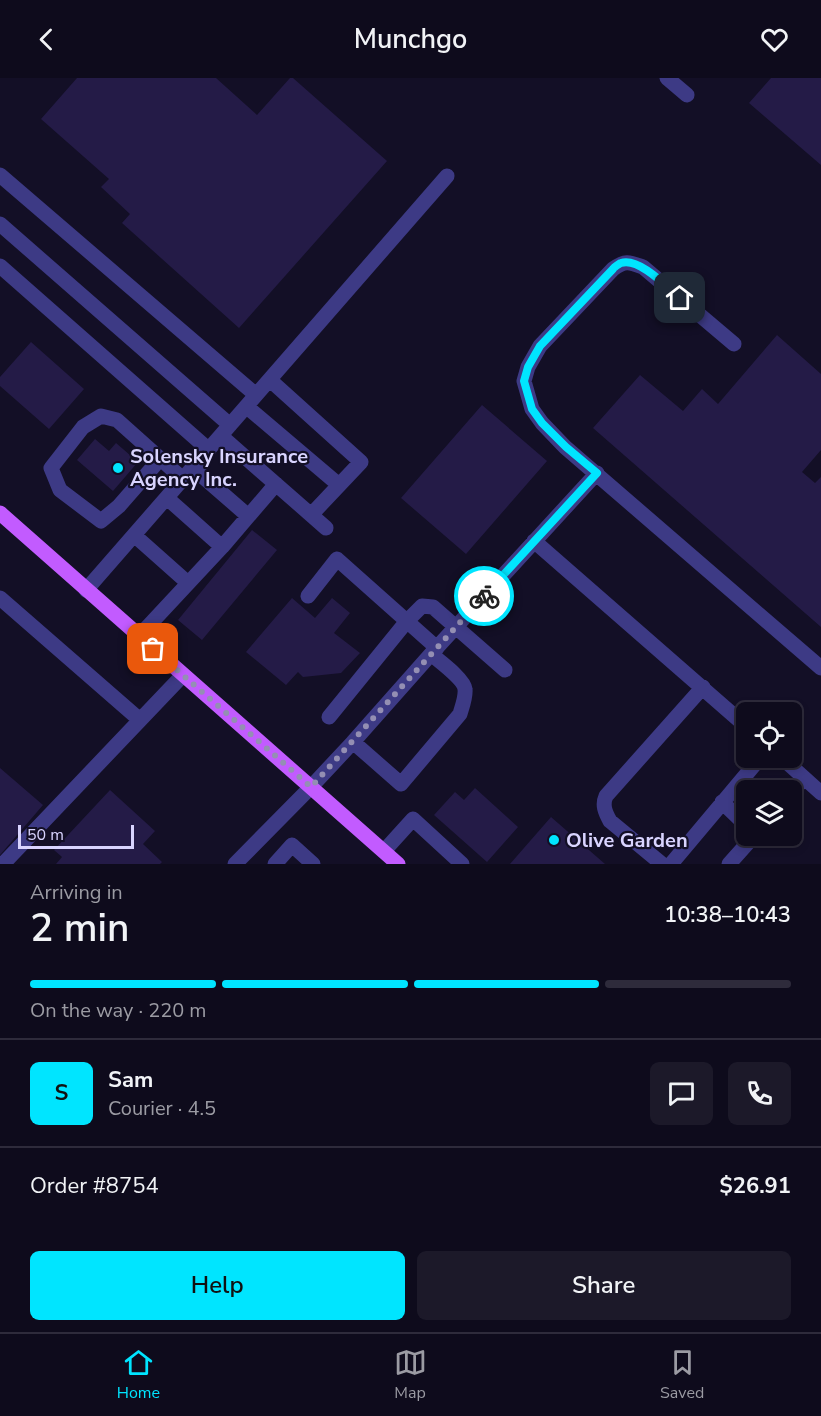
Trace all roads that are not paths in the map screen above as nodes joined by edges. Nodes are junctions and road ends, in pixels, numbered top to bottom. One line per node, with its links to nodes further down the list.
1 (667, 78): 2 (lane)
2 (687, 95)
3 (0, 175): 9 (lane)
4 (447, 176): 8 (lane)
5 (0, 224): 10 (lane)
6 (0, 266): 11 (lane)
7 (734, 344): 13 (lane)
8 (270, 380): 9 (lane); 16 (lane)
9 (251, 401): 10 (lane); 16 (lane)
10 (225, 430): 11 (lane); 15 (lane)
11 (209, 450): 14 (lane)
12 (160, 459): 12 (lane); 14 (lane)
13 (597, 473): 23 (lane); 33 (lane)
14 (188, 474): 17 (lane); 18 (lane)
15 (276, 484): 18 (lane); 19 (lane)
16 (339, 485): 19 (lane)
17 (167, 498): 22 (lane); 24 (lane)
18 (248, 515): 24 (lane)
19 (311, 515): 21 (lane)
20 (2, 520): 26 (main road)
21 (326, 528)
22 (134, 535): 25 (lane); 26 (lane)
23 (534, 541): 30 (lane); 36 (lane)
24 (222, 547): 25 (lane)
25 (188, 583): 31 (lane)
26 (87, 590): 31 (main road)
27 (308, 596): 29 (lane)
28 (0, 597): 39 (lane)
29 (407, 621): 30 (lane); 32 (lane); 37 (lane)
30 (455, 627): 32 (lane); 34 (lane)
31 (139, 636): 35 (main road)
32 (434, 651): 40 (lane); 40 (lane)
33 (821, 668)
34 (506, 670)
35 (183, 675): 39 (lane); 45 (main road)
36 (703, 687): 38 (lane); 57 (lane)
37 (329, 717)
38 (736, 717)
39 (140, 720): 51 (lane)
40 (353, 742): 45 (lane)
41 (751, 768): 47 (lane)
42 (793, 768): 43 (lane)
43 (804, 778): 44 (lane); 46 (lane)
44 (802, 780)
45 (311, 787): 50 (main road); 52 (lane)
46 (821, 793)
47 (722, 802): 48 (lane); 58 (lane)
48 (736, 815)
49 (745, 846): 59 (lane)
50 (384, 851): 55 (main road); 56 (lane)
51 (3, 864)
52 (235, 864)
53 (275, 864): 54 (lane)
54 (313, 864)
55 (397, 864)
56 (462, 864)
57 (662, 864)
58 (671, 864)
59 (729, 864)

